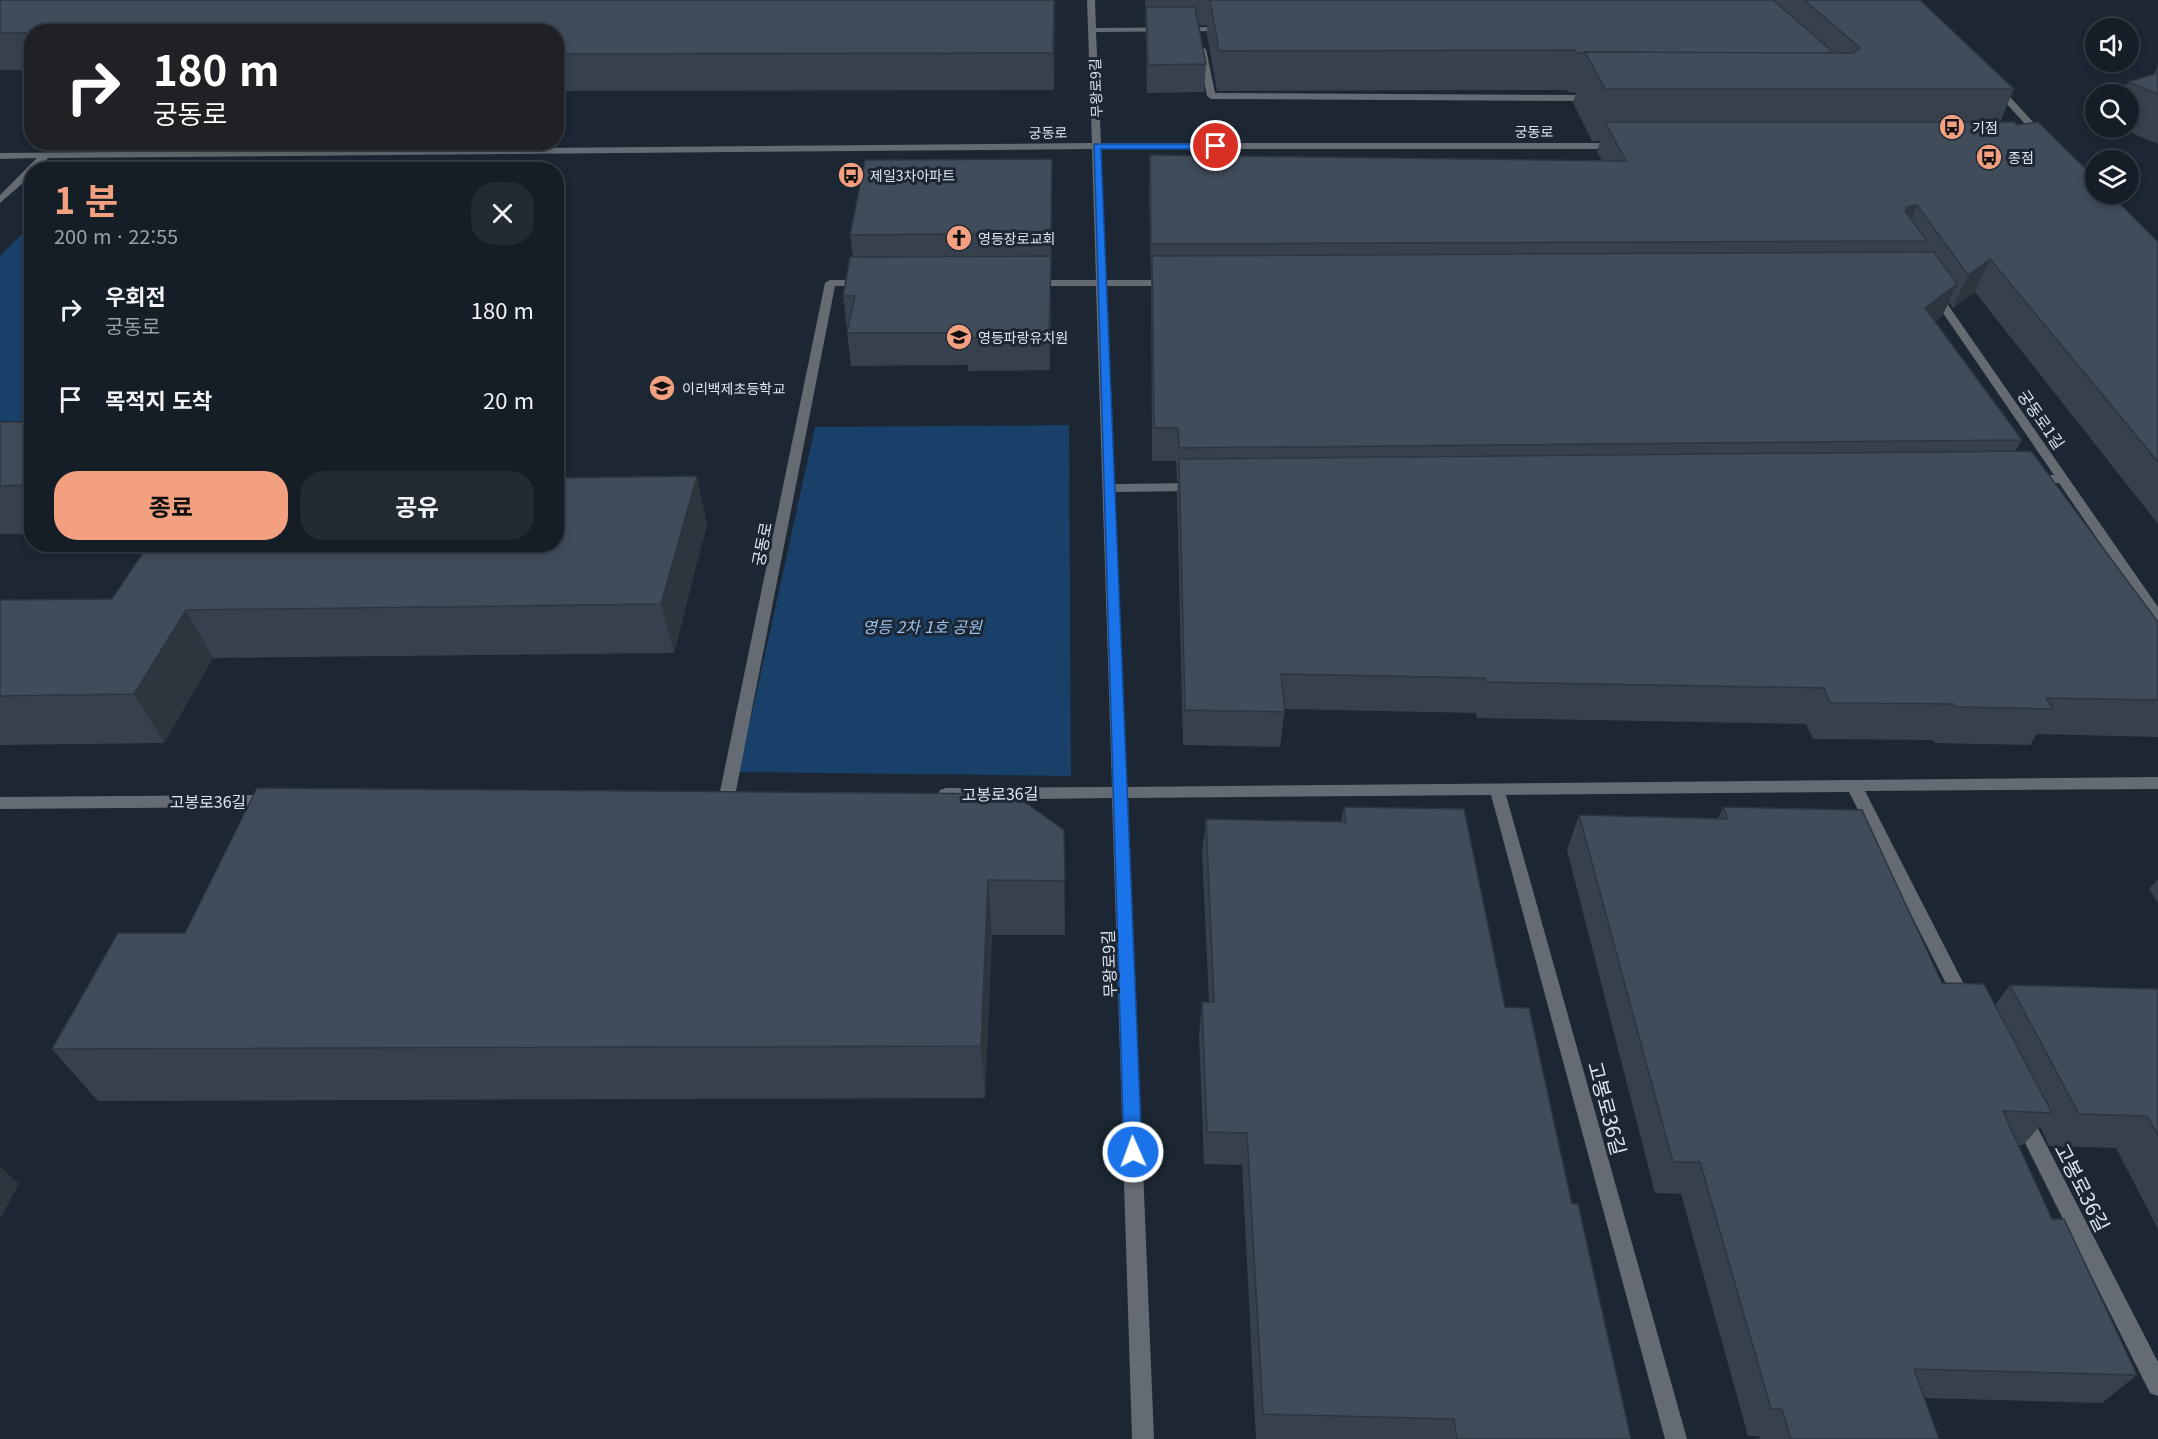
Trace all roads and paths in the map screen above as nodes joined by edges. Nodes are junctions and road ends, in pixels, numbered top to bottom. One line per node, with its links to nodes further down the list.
1 (1091, 0): 4 (street, 무왕로9길)
2 (1199, 29): 3 (street); 4 (street); 6 (street)
3 (1234, 29)
4 (1092, 30): 7 (street, 무왕로9길)
5 (1987, 78): 9 (street)
6 (1607, 98)
7 (1097, 146): 8 (street, 궁동로); 11 (street, 궁동로); 17 (street, 무왕로9길)
8 (1631, 146)
9 (2052, 147)
10 (0, 156): 11 (street, 궁동로)
11 (45, 156): 12 (street)
12 (39, 162)
13 (24, 177): 14 (street)
14 (0, 200)
15 (877, 283): 30 (street, 궁동로)
16 (1019, 283): 17 (street)
17 (1102, 283): 18 (street); 23 (street, 무왕로9길)
18 (1185, 283)
19 (1931, 287): 20 (street, 궁동로1길)
20 (2063, 479): 21 (street); 24 (street, 궁동로1길)
21 (2015, 480)
22 (1204, 487): 23 (street)
23 (1109, 488): 28 (street, 무왕로9길)
24 (2158, 617)
25 (2158, 783): 26 (street, 고봉로36길)
26 (1854, 785): 27 (street, 고봉로36길); 33 (street)
27 (1497, 789): 28 (street, 고봉로36길); 37 (street, 고봉로36길)
28 (1120, 793): 29 (street, 고봉로36길); 36 (street, 무왕로9길)
29 (925, 794)
30 (727, 796)
31 (289, 801): 32 (street, 고봉로36길)
32 (0, 803)
33 (1971, 1017)
34 (2014, 1101): 35 (street, 고봉로36길)
35 (2158, 1385)
36 (1143, 1439)
37 (1676, 1439)

